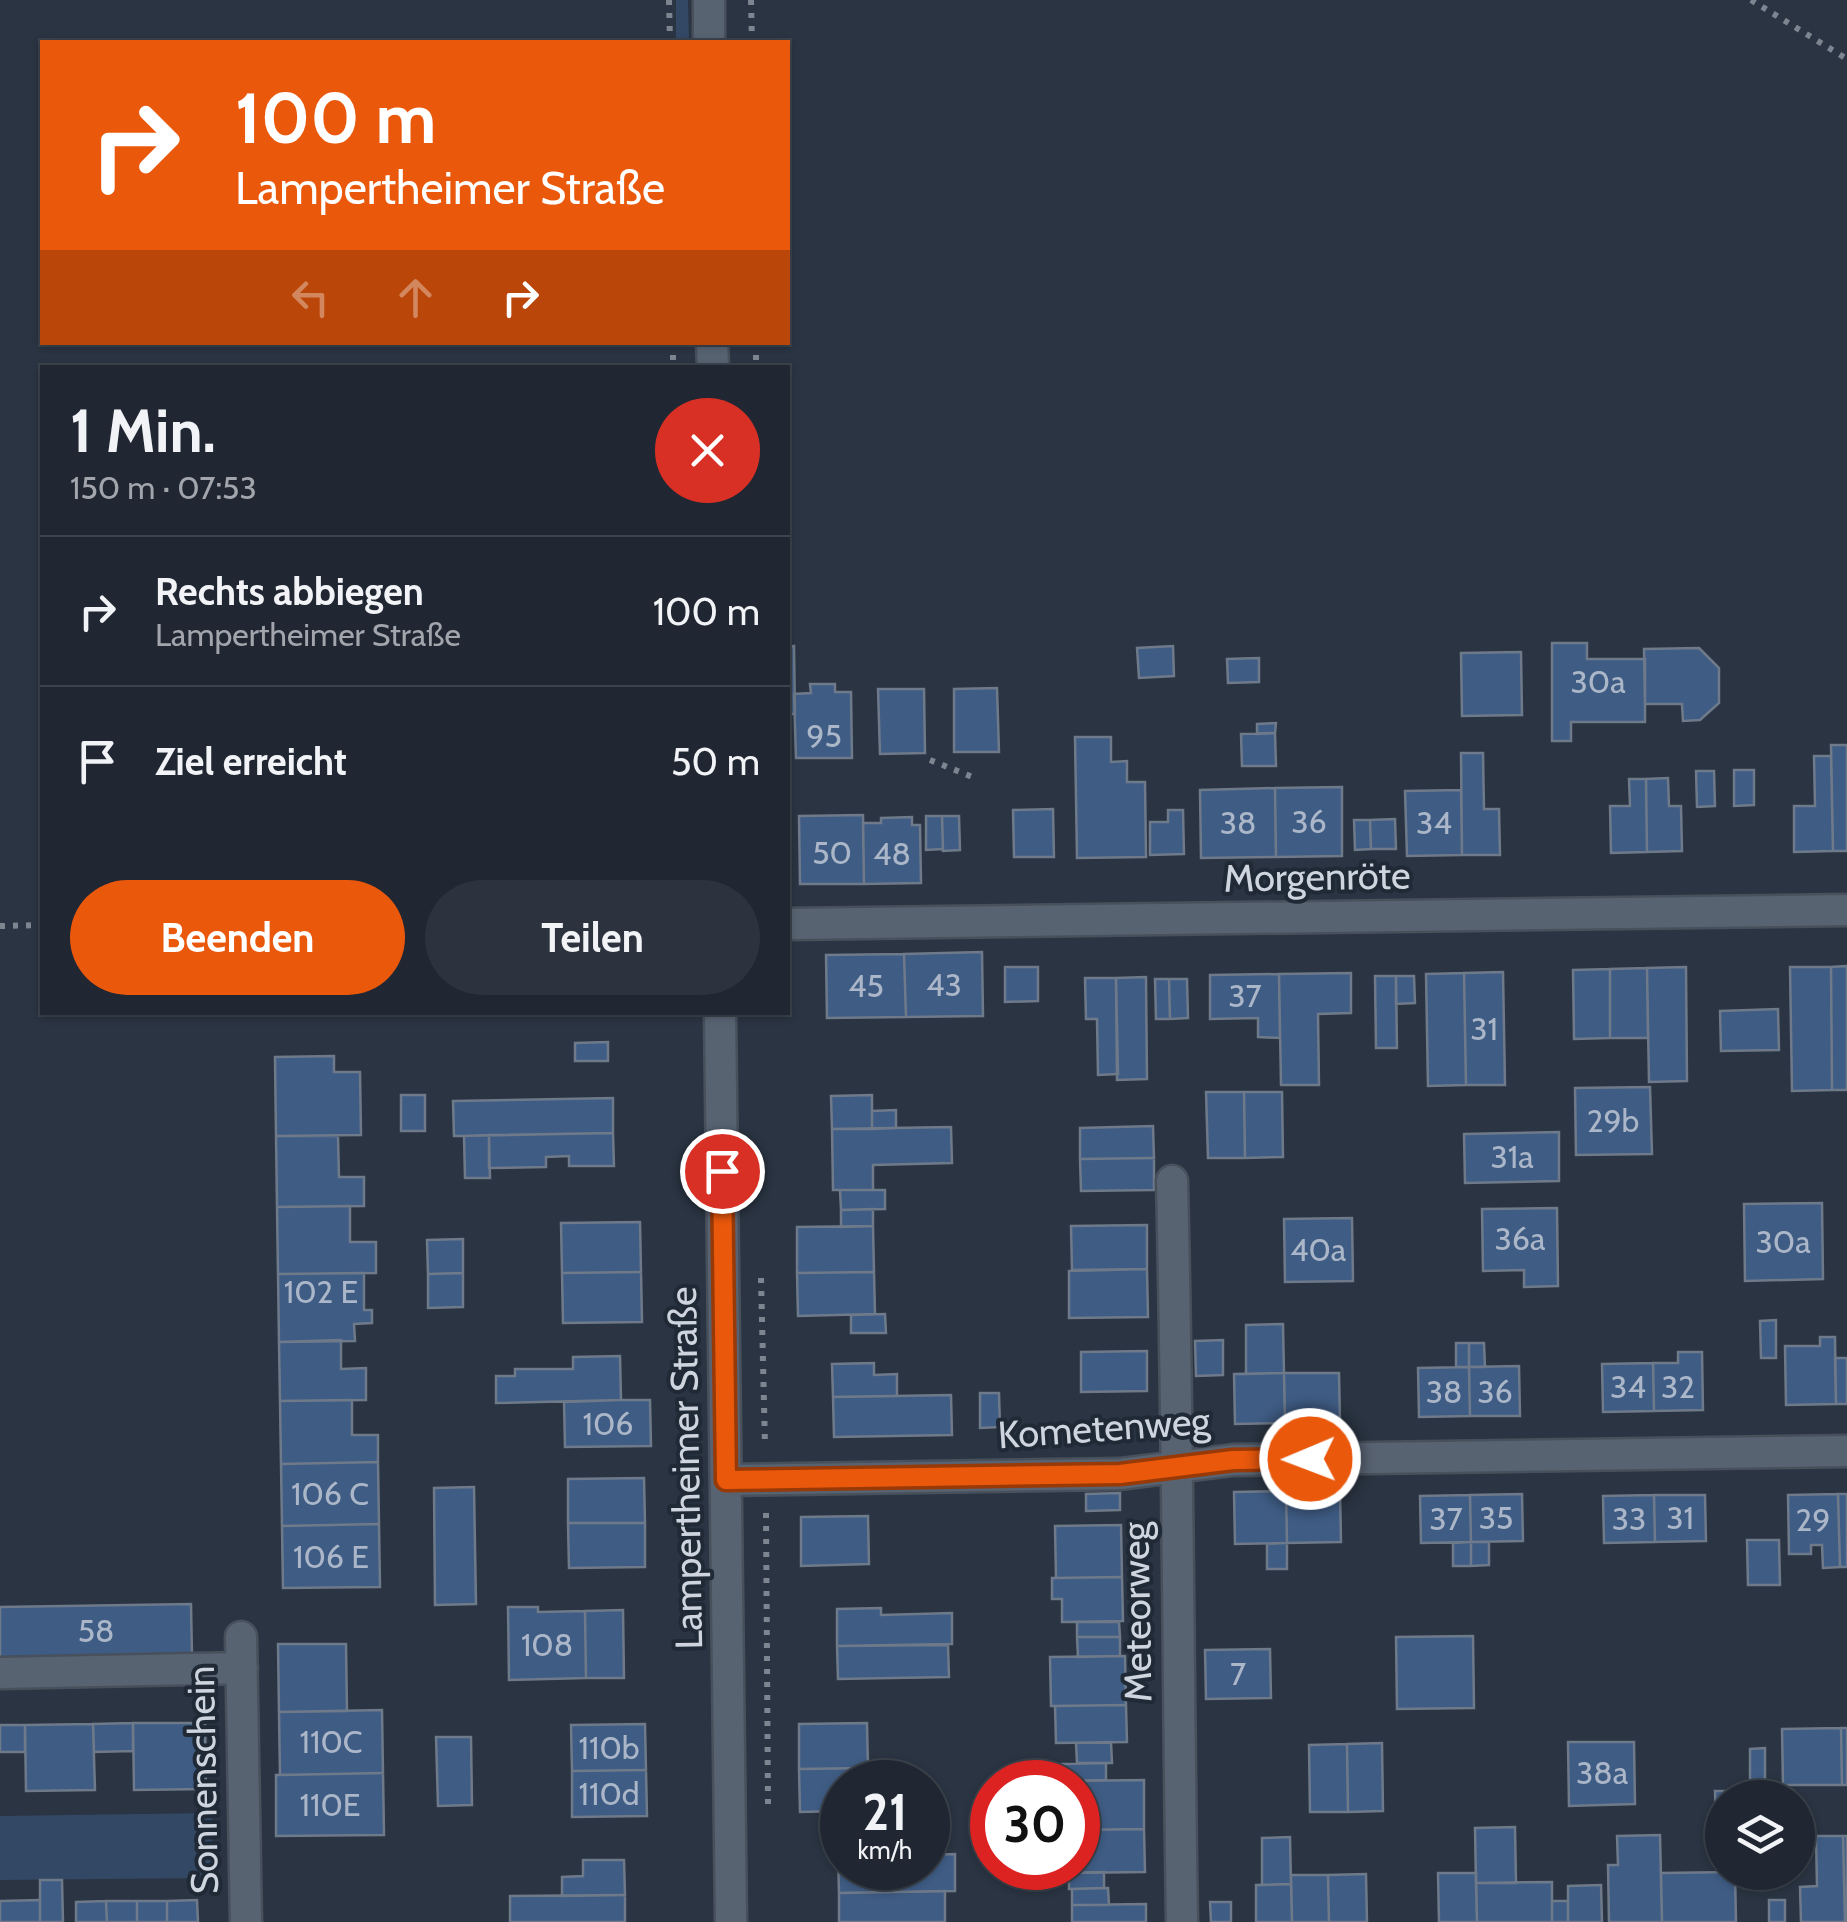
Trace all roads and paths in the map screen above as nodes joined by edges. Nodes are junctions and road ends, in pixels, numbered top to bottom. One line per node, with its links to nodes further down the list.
1 (670, 0): 5 (path)
2 (709, 0): 6 (street)
3 (751, 0): 7 (path)
4 (1751, 0): 8 (path)
5 (670, 40)
6 (709, 40)
7 (752, 40)
8 (1847, 59)
9 (930, 760): 10 (path)
10 (975, 778)
11 (1847, 910): 12 (street, Morgenröte)
12 (790, 924)
13 (40, 925): 14 (path)
14 (0, 926)
15 (720, 1015): 19 (street, Lampertheimer Straße)
16 (1172, 1181): 18 (street, Meteorweg)
17 (1847, 1452): 18 (street, Kometenweg)
18 (1176, 1467): 19 (street, Kometenweg); 25 (street, Meteorweg)
19 (726, 1480): 24 (street, Lampertheimer Straße)
20 (241, 1637): 21 (street, Sonnenschein)
21 (242, 1668): 22 (street); 23 (street, Sonnenschein)
22 (0, 1673)
23 (246, 1922)
24 (731, 1922)
25 (1182, 1922)

